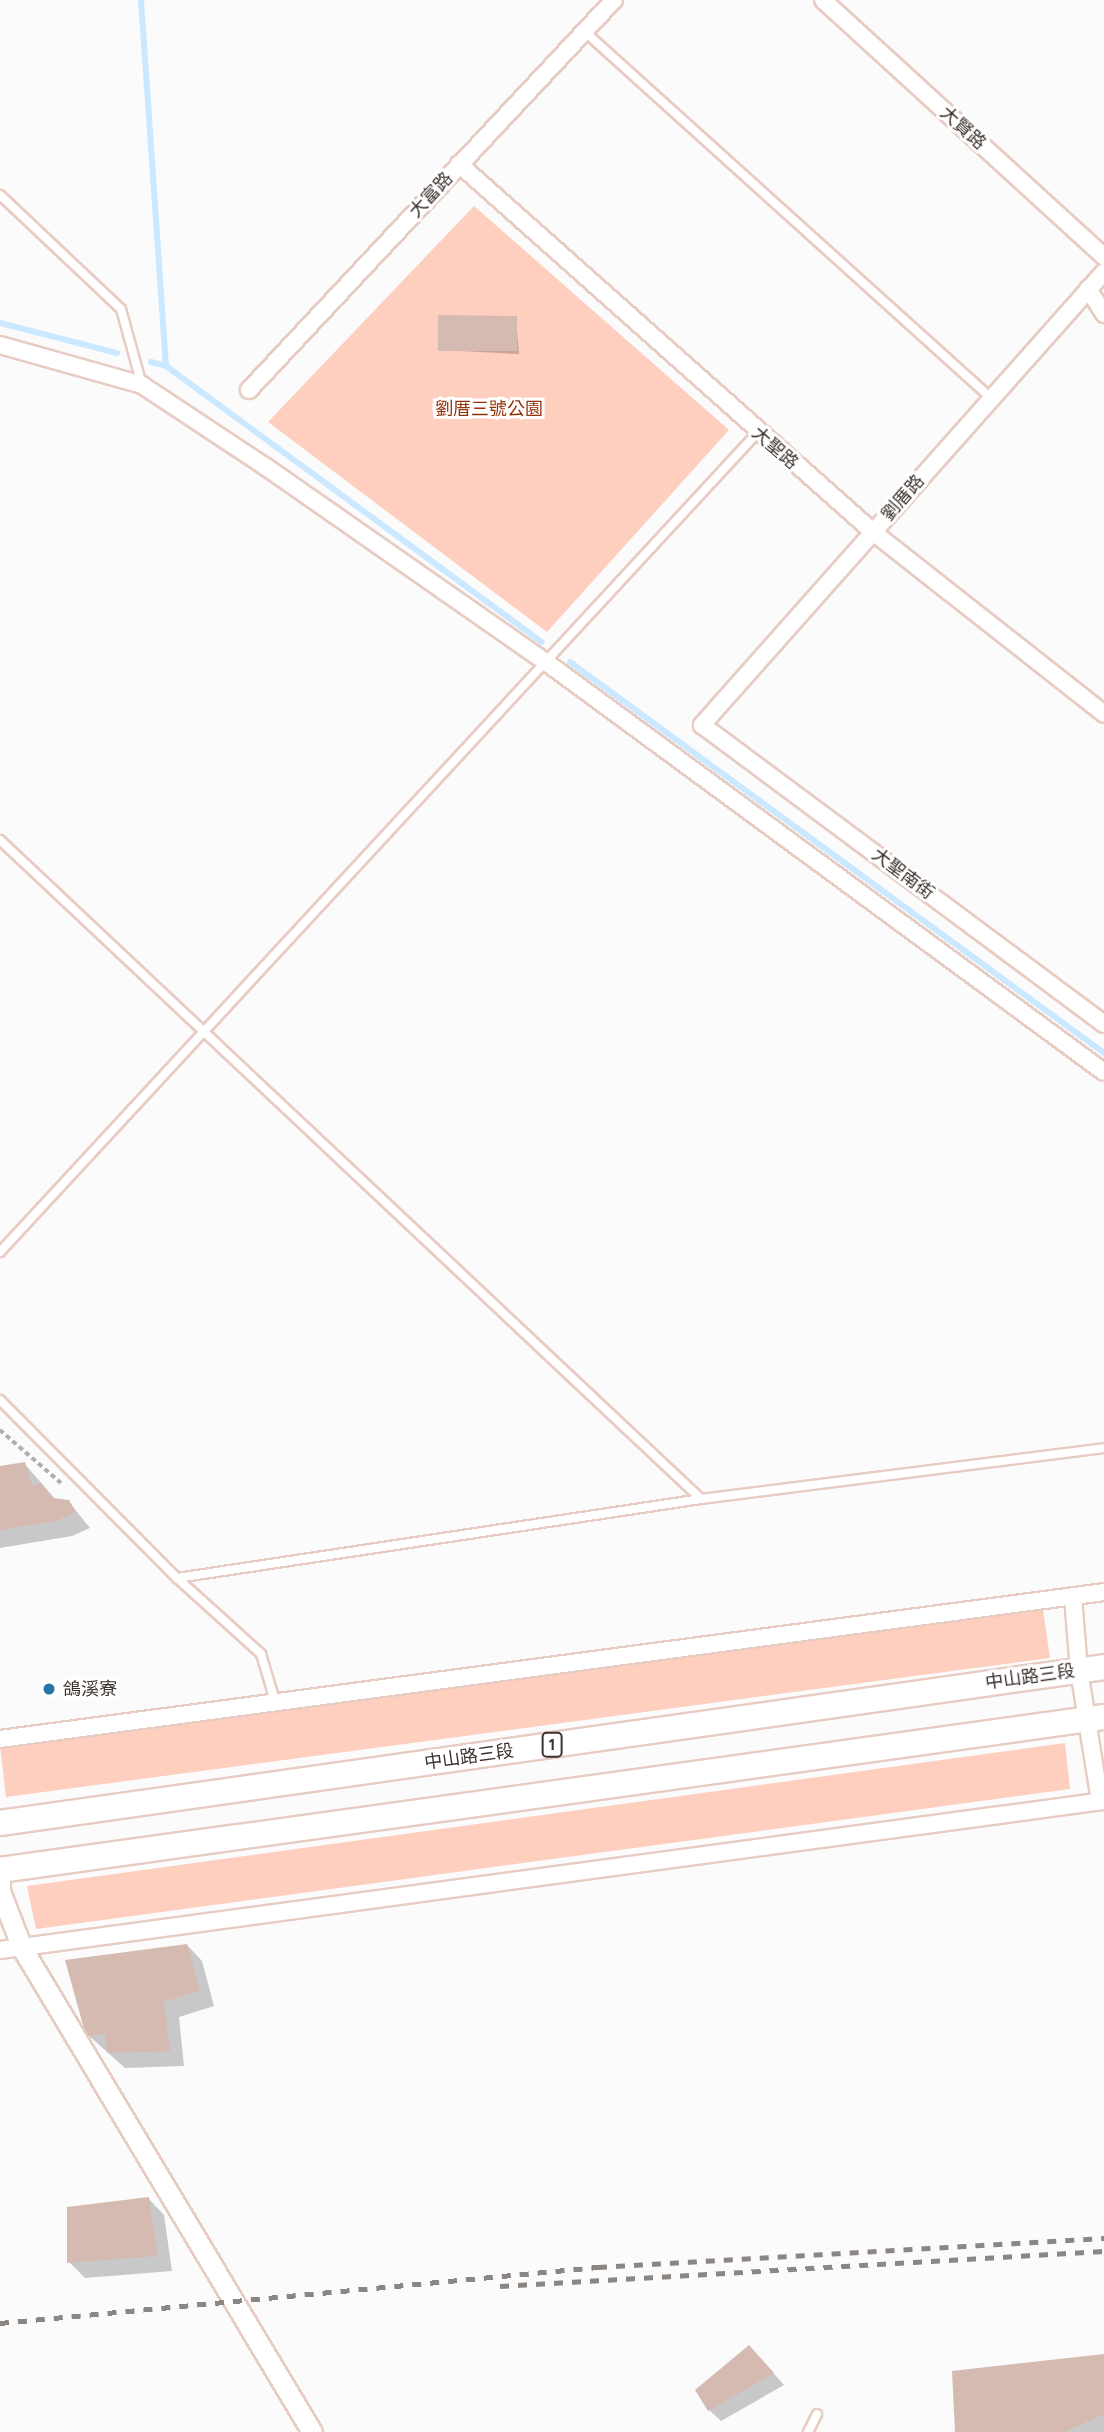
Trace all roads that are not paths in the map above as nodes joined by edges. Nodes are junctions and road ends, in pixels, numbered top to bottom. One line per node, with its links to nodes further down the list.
1 (614, 0): 3 (street, 大富路)
2 (823, 0): 6 (street, 大賢路)
3 (584, 31): 4 (street, 大富路); 13 (lane)
4 (459, 164): 12 (street, 大富路); 14 (street, 大聖路)
5 (0, 195): 11 (lane)
6 (1104, 257)
7 (1104, 272): 8 (street, 劉厝路)
8 (1088, 289): 9 (street); 13 (street, 劉厝路)
9 (1104, 314)
10 (0, 345): 11 (street)
11 (142, 385): 16 (street)
12 (249, 390)
13 (991, 398): 15 (street, 劉厝路)
14 (757, 433): 15 (street, 大聖路); 16 (lane)
15 (873, 532): 17 (street, 大聖路); 18 (street, 劉厝路)
16 (546, 662): 21 (lane); 22 (street)
17 (1104, 714)
18 (702, 725): 20 (street, 大聖南街)
19 (0, 841): 21 (lane)
20 (1104, 1024)
21 (205, 1033): 23 (lane); 26 (lane)
22 (1104, 1072)
23 (0, 1252)
24 (0, 1400): 27 (lane)
25 (1104, 1448): 26 (lane)
26 (701, 1499): 27 (lane)
27 (177, 1578): 32 (lane)
28 (1104, 1592): 29 (street)
29 (1073, 1597): 31 (street); 32 (street)
30 (1104, 1667): 31 (main road, 中山路三段 / 1)
31 (1079, 1670): 33 (street); 36 (main road, 中山路三段 / 1)
32 (275, 1701): 34 (street)
33 (1095, 1718): 35 (street); 37 (main road)
34 (0, 1739)
35 (1102, 1801): 39 (street)
36 (0, 1824)
37 (0, 1870)
38 (0, 1878): 39 (street)
39 (22, 1948): 40 (street); 42 (street)
40 (0, 1950)
41 (817, 2414): 43 (lane)
42 (312, 2432)
43 (808, 2432)

